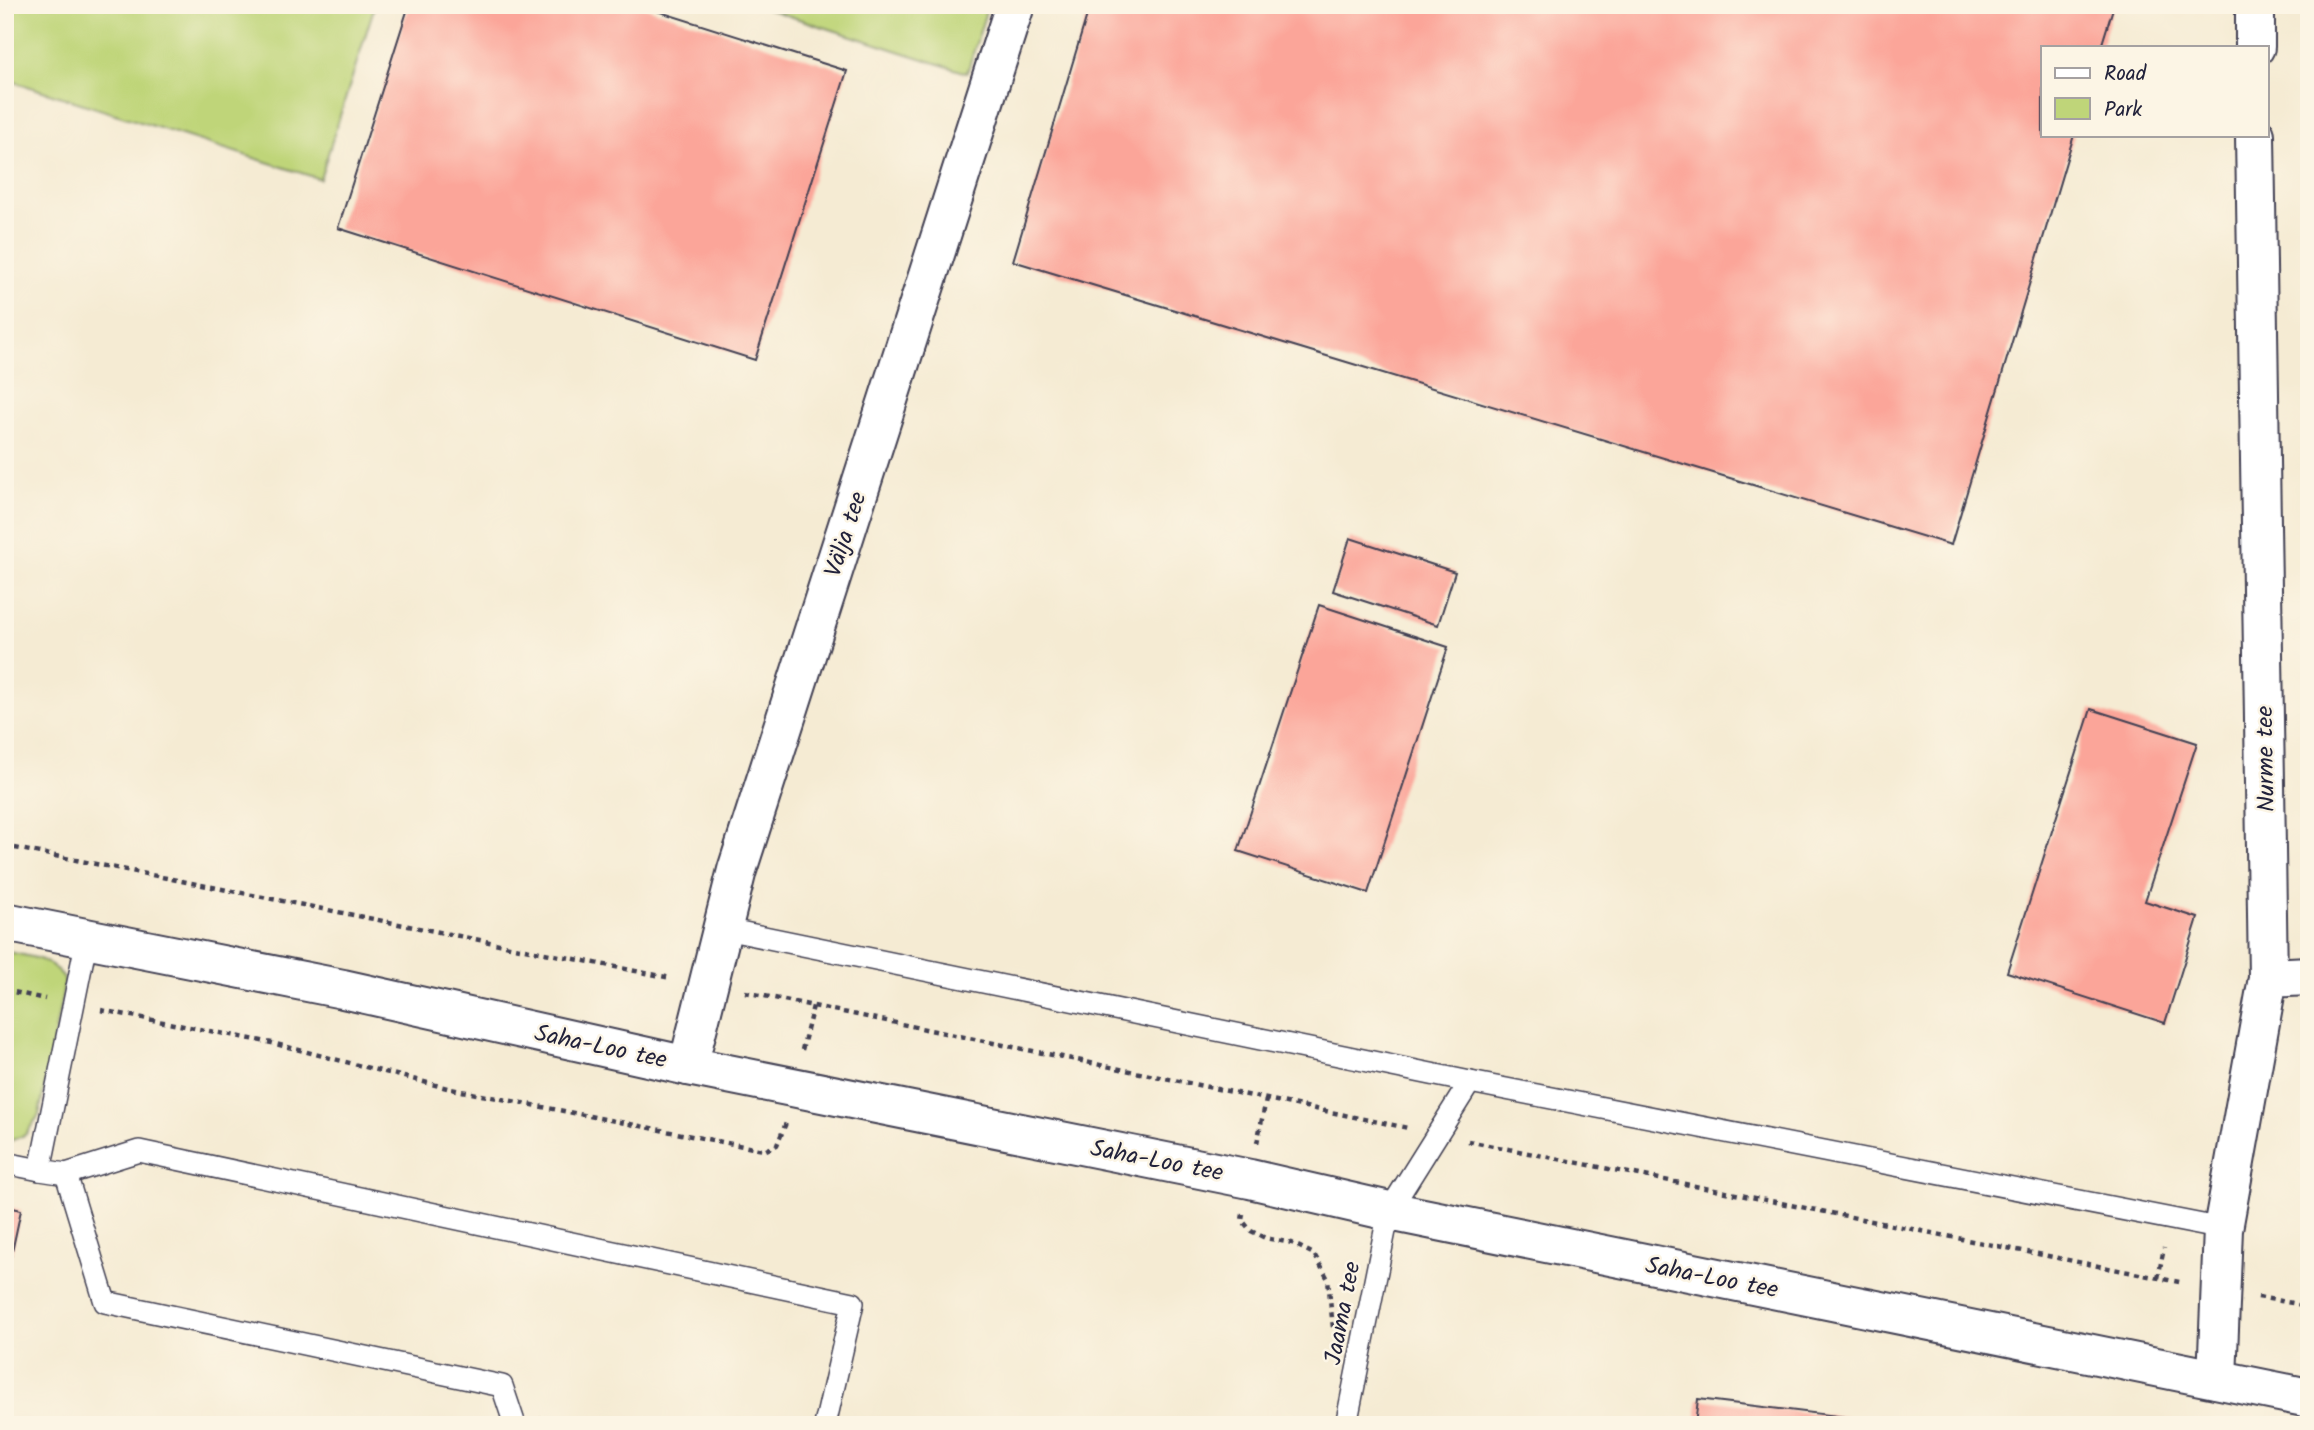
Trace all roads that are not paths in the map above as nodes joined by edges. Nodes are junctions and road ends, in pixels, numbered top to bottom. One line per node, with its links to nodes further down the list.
1 (1015, 5): 6 (street, Välja tee)
2 (2255, 5): 3 (street)
3 (2255, 46)
4 (2255, 136): 9 (street, Nurme tee)
5 (5, 922): 7 (street, Saha-Loo tee)
6 (725, 929): 10 (street, Välja tee); 11 (lane)
7 (87, 938): 10 (street, Saha-Loo tee); 13 (lane)
8 (2309, 976): 9 (street)
9 (2268, 978): 16 (street, Nurme tee)
10 (688, 1066): 15 (street, Saha-Loo tee)
11 (1470, 1082): 15 (lane, Jaama tee); 16 (lane)
12 (5, 1163): 13 (lane)
13 (40, 1170): 14 (lane)
14 (66, 1174): 19 (lane); 20 (lane)
15 (1389, 1211): 17 (street, Saha-Loo tee); 21 (lane, Jaama tee)
16 (2223, 1228): 17 (street, Nurme tee)
17 (2217, 1379): 18 (street, Saha-Loo tee)
18 (2309, 1398)
19 (515, 1425)
20 (825, 1425)
21 (1346, 1425)

